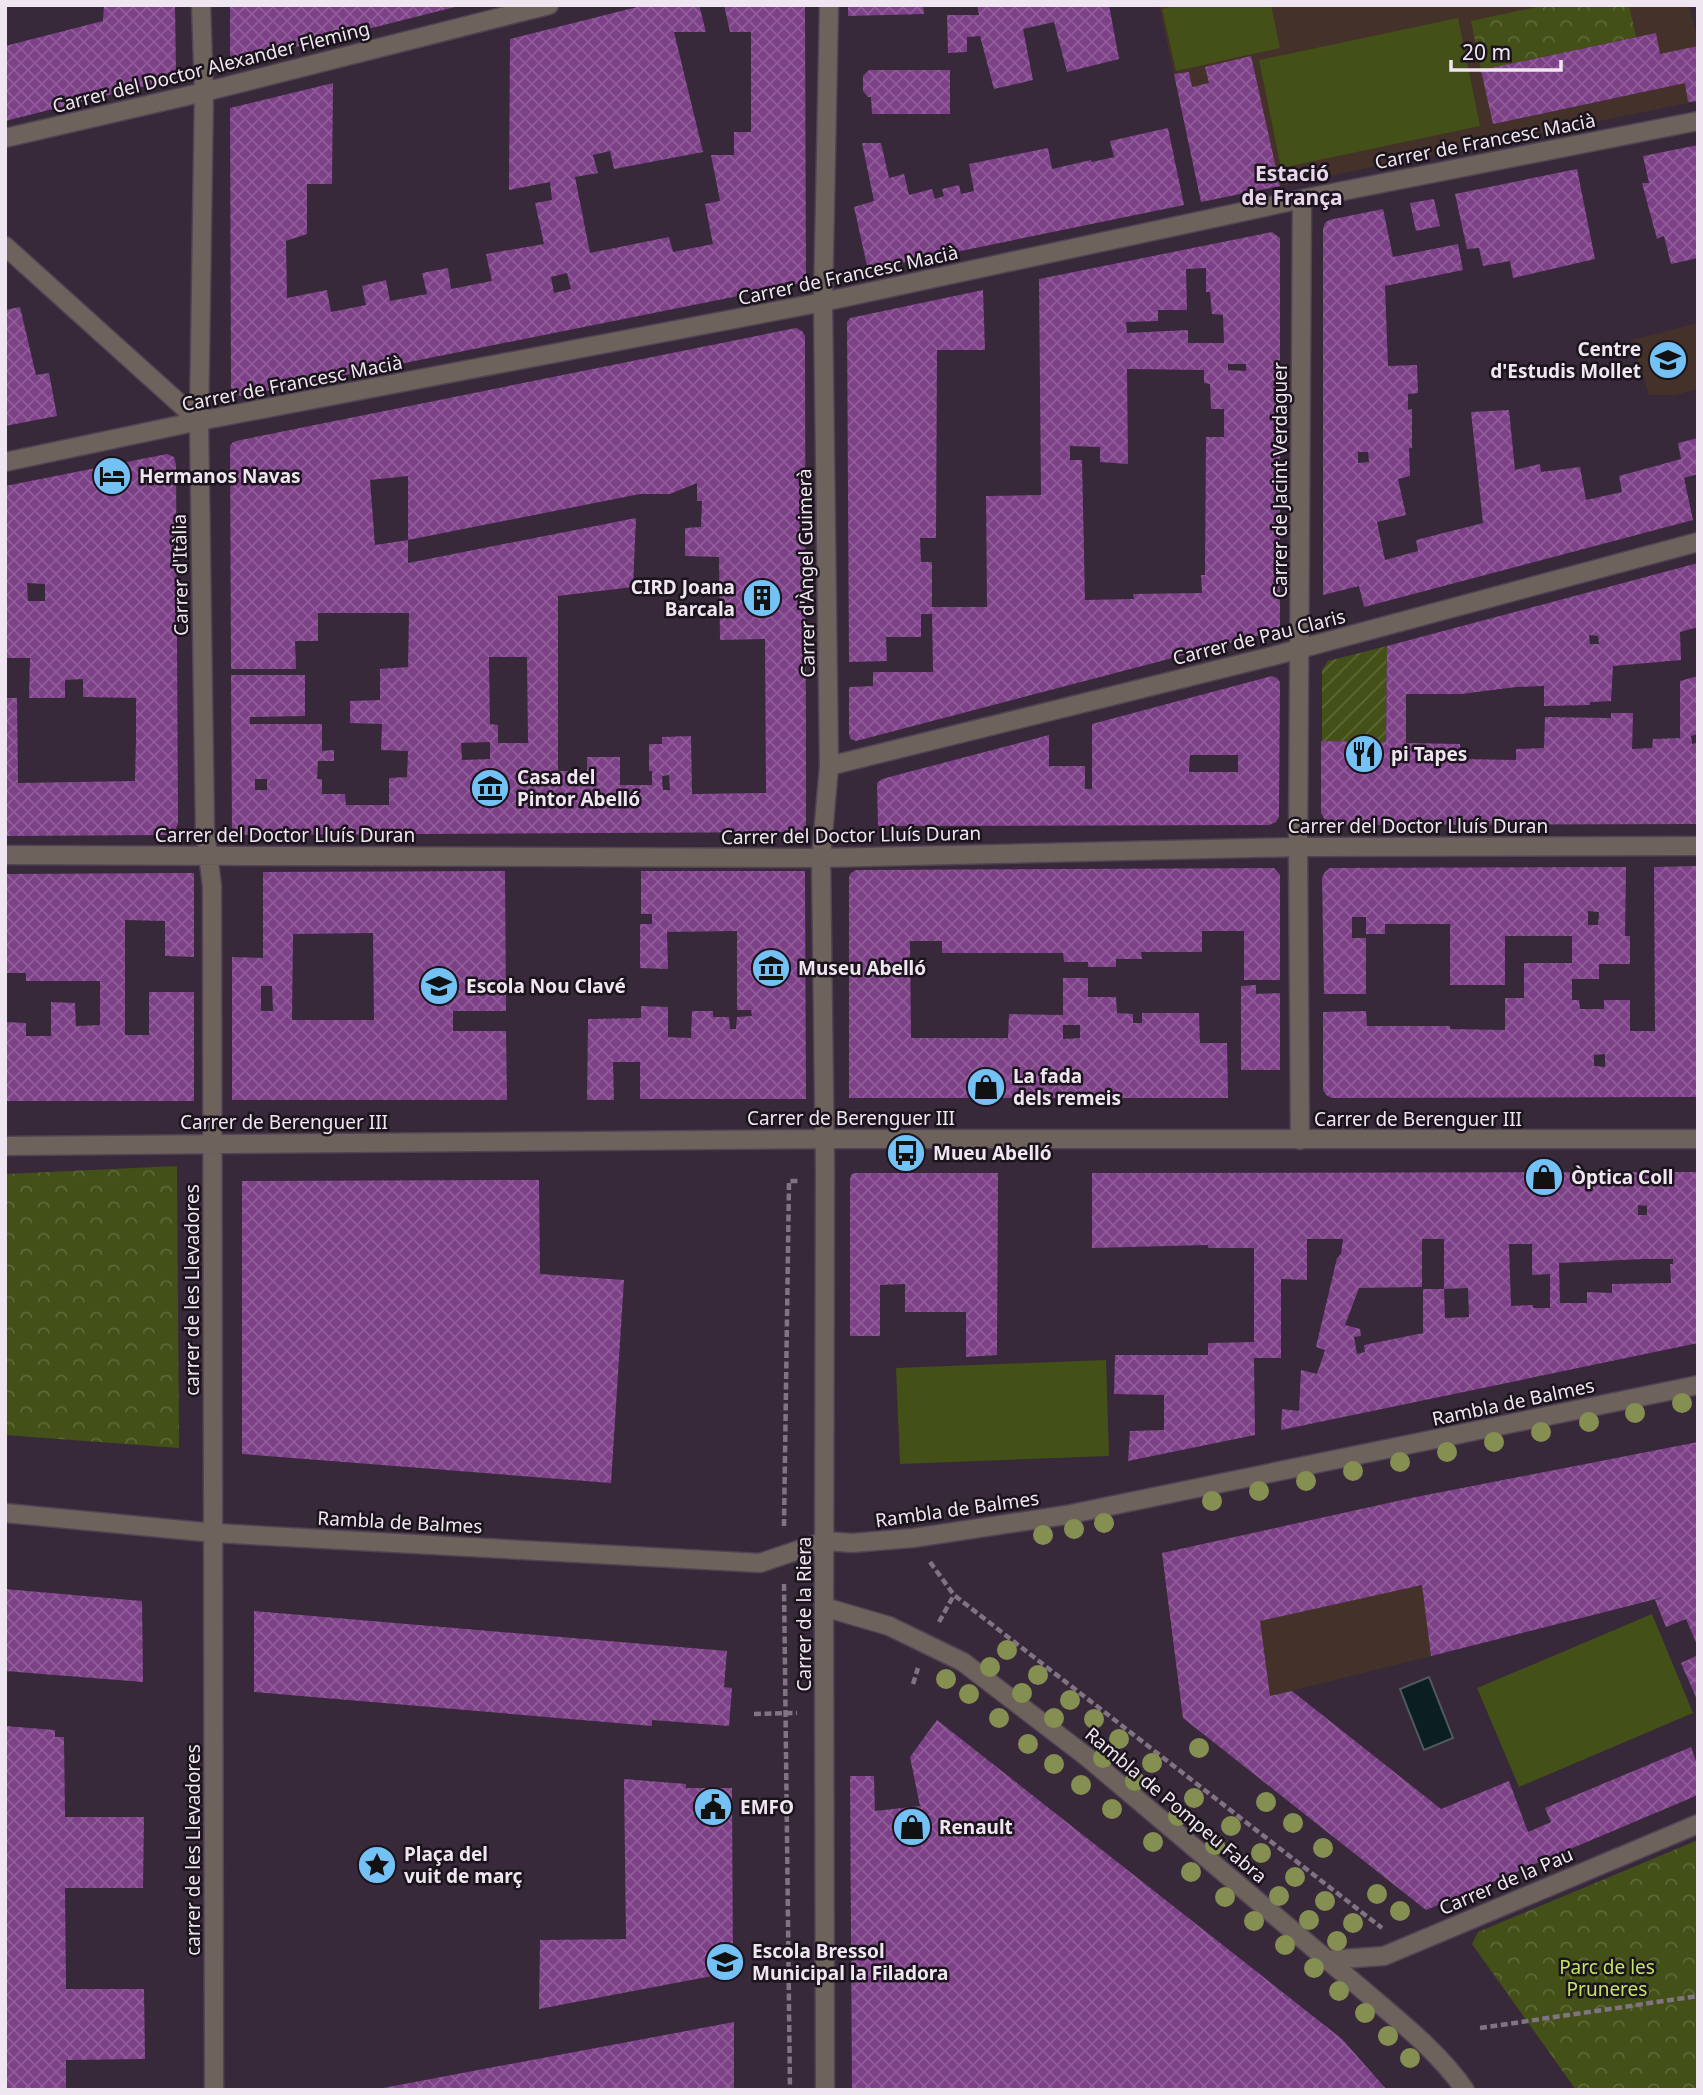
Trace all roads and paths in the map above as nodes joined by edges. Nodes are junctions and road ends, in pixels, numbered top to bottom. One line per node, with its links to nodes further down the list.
1 (201, 5): 4 (street, Carrer d'Itàlia)
2 (549, 5): 4 (street, Carrer del Doctor Alexander Fleming)
3 (829, 5): 9 (street, Carrer d'Àngel Guimerà)
4 (204, 92): 6 (street, Carrer del Doctor Alexander Fleming); 10 (street, Carrer d'Itàlia)
5 (1698, 121): 7 (street, Carrer de Francesc Macià)
6 (5, 138)
7 (1302, 199): 9 (street, Carrer de Francesc Macià); 13 (street, Carrer de Jacint Verdaguer)
8 (5, 246): 10 (street)
9 (823, 302): 10 (street, Carrer de Francesc Macià); 14 (street, Carrer d'Àngel Guimerà)
10 (198, 421): 11 (street, Carrer de Francesc Macià); 18 (street, Carrer d'Itàlia)
11 (5, 462)
12 (1698, 542): 13 (street, Carrer de Pau Claris)
13 (1300, 649): 14 (street, Carrer de Pau Claris); 16 (street, Carrer de Jacint Verdaguer)
14 (829, 766): 19 (street, Carrer d'Àngel Guimerà)
15 (1698, 846): 16 (street, Carrer del Doctor Lluís Duran)
16 (1298, 847): 19 (street, Carrer del Doctor Lluís Duran); 22 (street, Carrer de Jacint Verdaguer)
17 (5, 855): 18 (street, Carrer del Doctor Lluís Duran)
18 (208, 855): 19 (street, Carrer del Doctor Lluís Duran); 23 (street, Carrer d'Itàlia)
19 (821, 858): 20 (street, Carrer d'Àngel Guimerà)
20 (824, 1139): 22 (street, Carrer de Berenguer III); 23 (street, Carrer de Berenguer III); 25 (street, Carrer de la Riera)
21 (1698, 1139): 22 (street, Carrer de Berenguer III)
22 (1300, 1140)
23 (214, 1143): 24 (street, Carrer de Berenguer III); 28 (street, carrer de les Llevadores)
24 (5, 1146)
25 (825, 1181): 30 (street, Carrer de la Riera); 31 (path)
26 (1698, 1385): 29 (street, Rambla de Balmes)
27 (5, 1513): 28 (street, Rambla de Balmes)
28 (214, 1533): 31 (street, Rambla de Balmes); 38 (street, carrer de les Llevadores)
29 (913, 1538): 30 (street, Rambla de Balmes); 34 (path)
30 (825, 1541): 31 (street, Rambla de Balmes); 32 (street, Carrer de la Riera)
31 (783, 1556): 39 (path)
32 (824, 1607): 35 (street, Rambla de Pompeu Fabra); 40 (street, Carrer de la Riera)
33 (1698, 1824): 34 (street, Carrer de la Pau)
34 (1405, 1946): 35 (street, Carrer de la Pau)
35 (1327, 1960): 41 (street, Rambla de Pompeu Fabra)
36 (1698, 1996): 37 (path)
37 (1480, 2028)
38 (214, 2090)
39 (790, 2090)
40 (825, 2090)
41 (1465, 2090)

